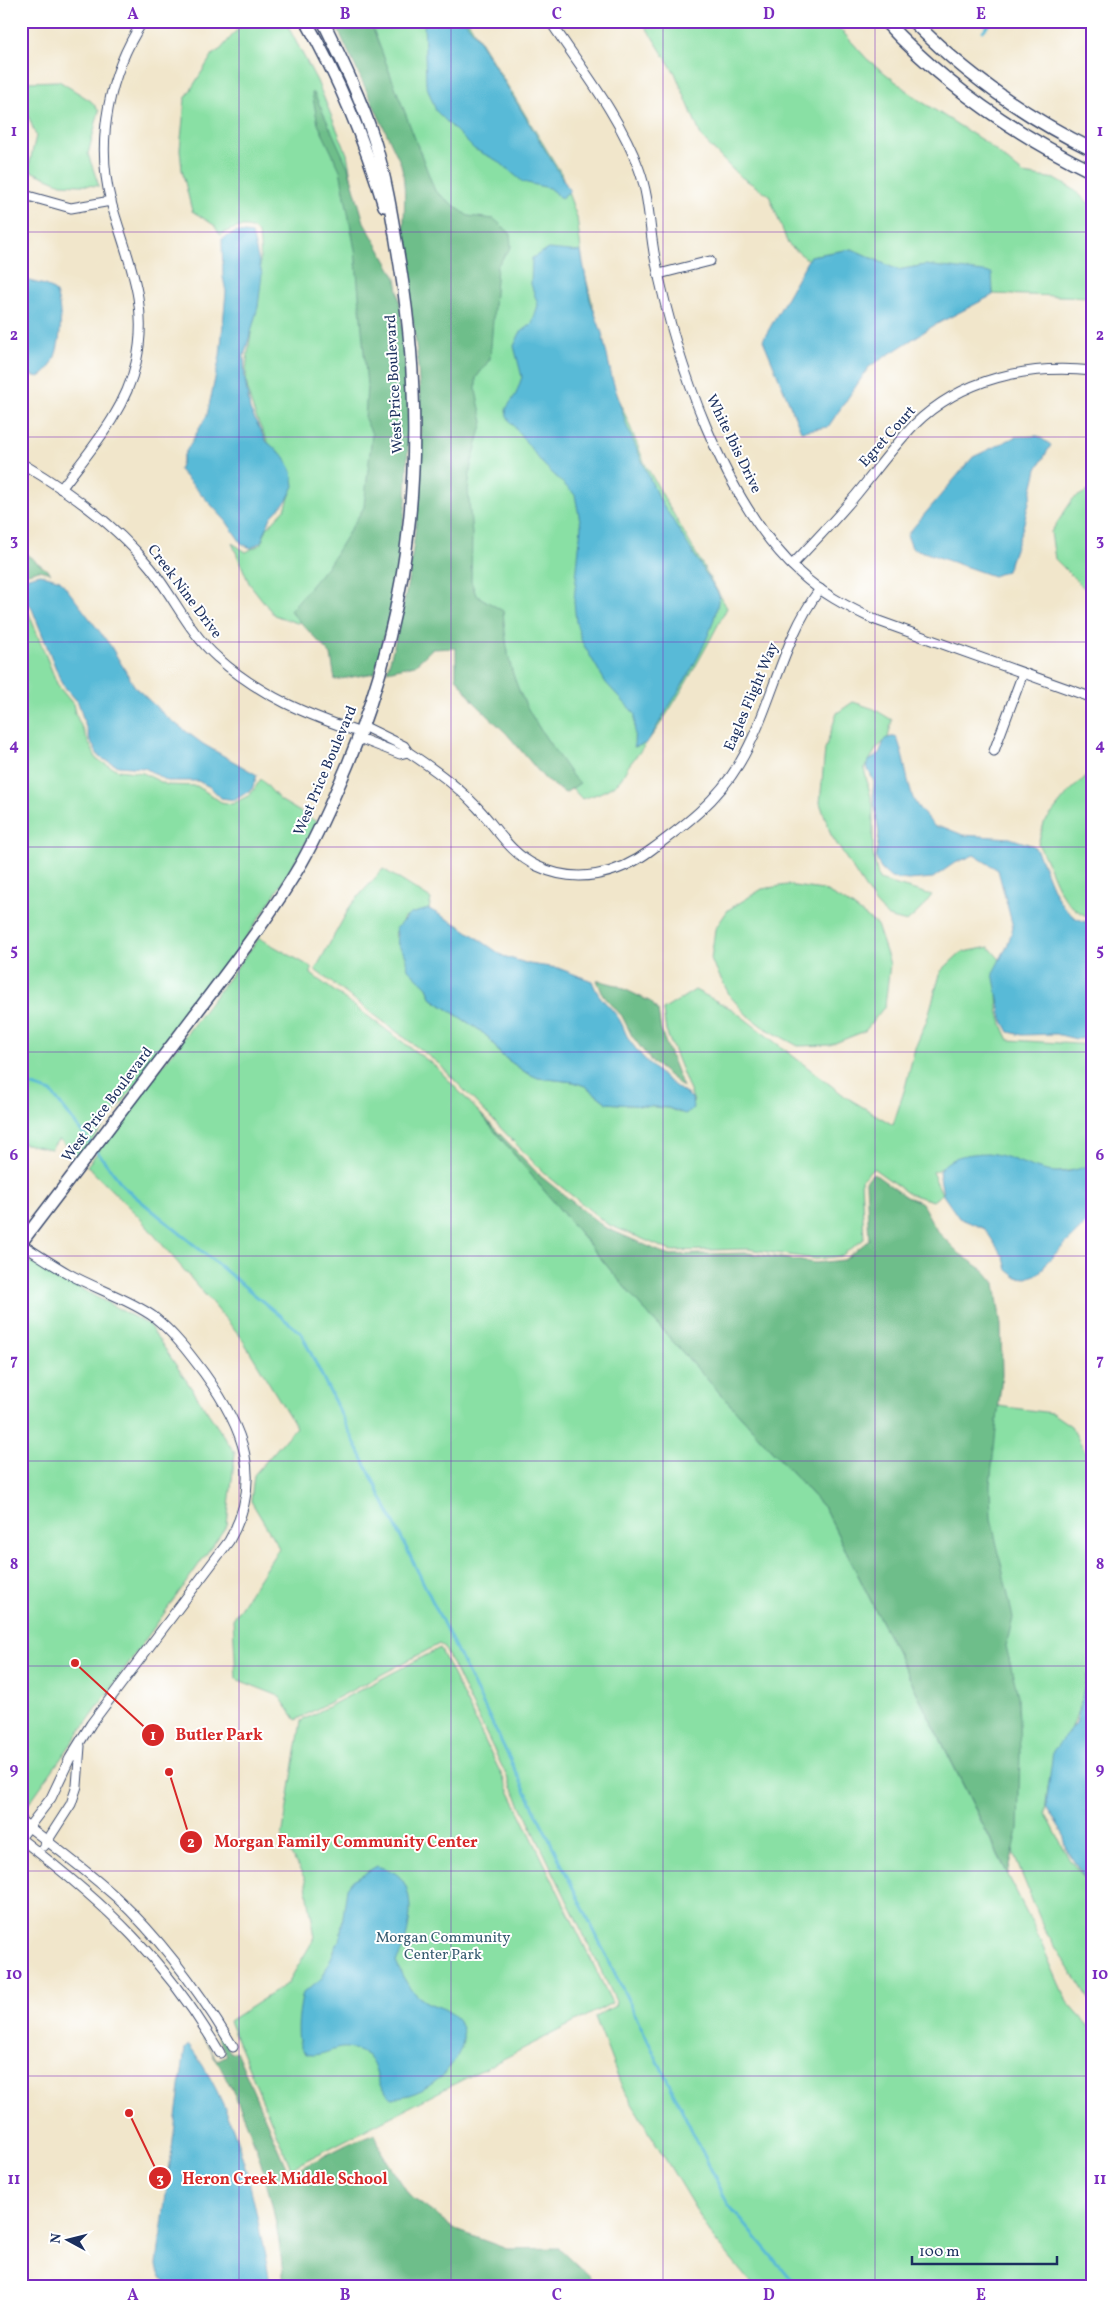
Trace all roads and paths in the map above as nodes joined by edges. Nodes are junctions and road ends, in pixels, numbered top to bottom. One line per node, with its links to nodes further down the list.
1 (144, 21): 10 (street)
2 (306, 21): 11 (street, West Price Boulevard)
3 (323, 21): 11 (street, West Price Boulevard)
4 (550, 21): 13 (street, White Ibis Drive)
5 (885, 21): 8 (main road)
6 (913, 21): 7 (main road)
7 (1093, 150)
8 (1093, 172)
9 (21, 194): 10 (street)
10 (111, 200): 16 (street)
11 (398, 252): 21 (street, West Price Boulevard)
12 (710, 261): 13 (street)
13 (659, 274): 17 (street, White Ibis Drive)
14 (1093, 371): 17 (street, Egret Court)
15 (21, 463): 16 (street, Creek Nine Drive)
16 (61, 489): 21 (street, Creek Nine Drive)
17 (792, 565): 18 (street, White Ibis Drive)
18 (820, 589): 19 (street, White Ibis Drive); 21 (street, Eagles Flight Way)
19 (1023, 673): 20 (street, White Ibis Drive); 22 (street)
20 (1093, 698)
21 (361, 732): 23 (street, West Price Boulevard)
22 (994, 751)
23 (21, 1244): 24 (street)
24 (82, 1738): 25 (street); 27 (street)
25 (25, 1824): 26 (street); 27 (street)
26 (21, 1838): 28 (street)
27 (47, 1841): 28 (street); 29 (street)
28 (39, 1853): 30 (street)
29 (233, 2047)
30 (220, 2053)

